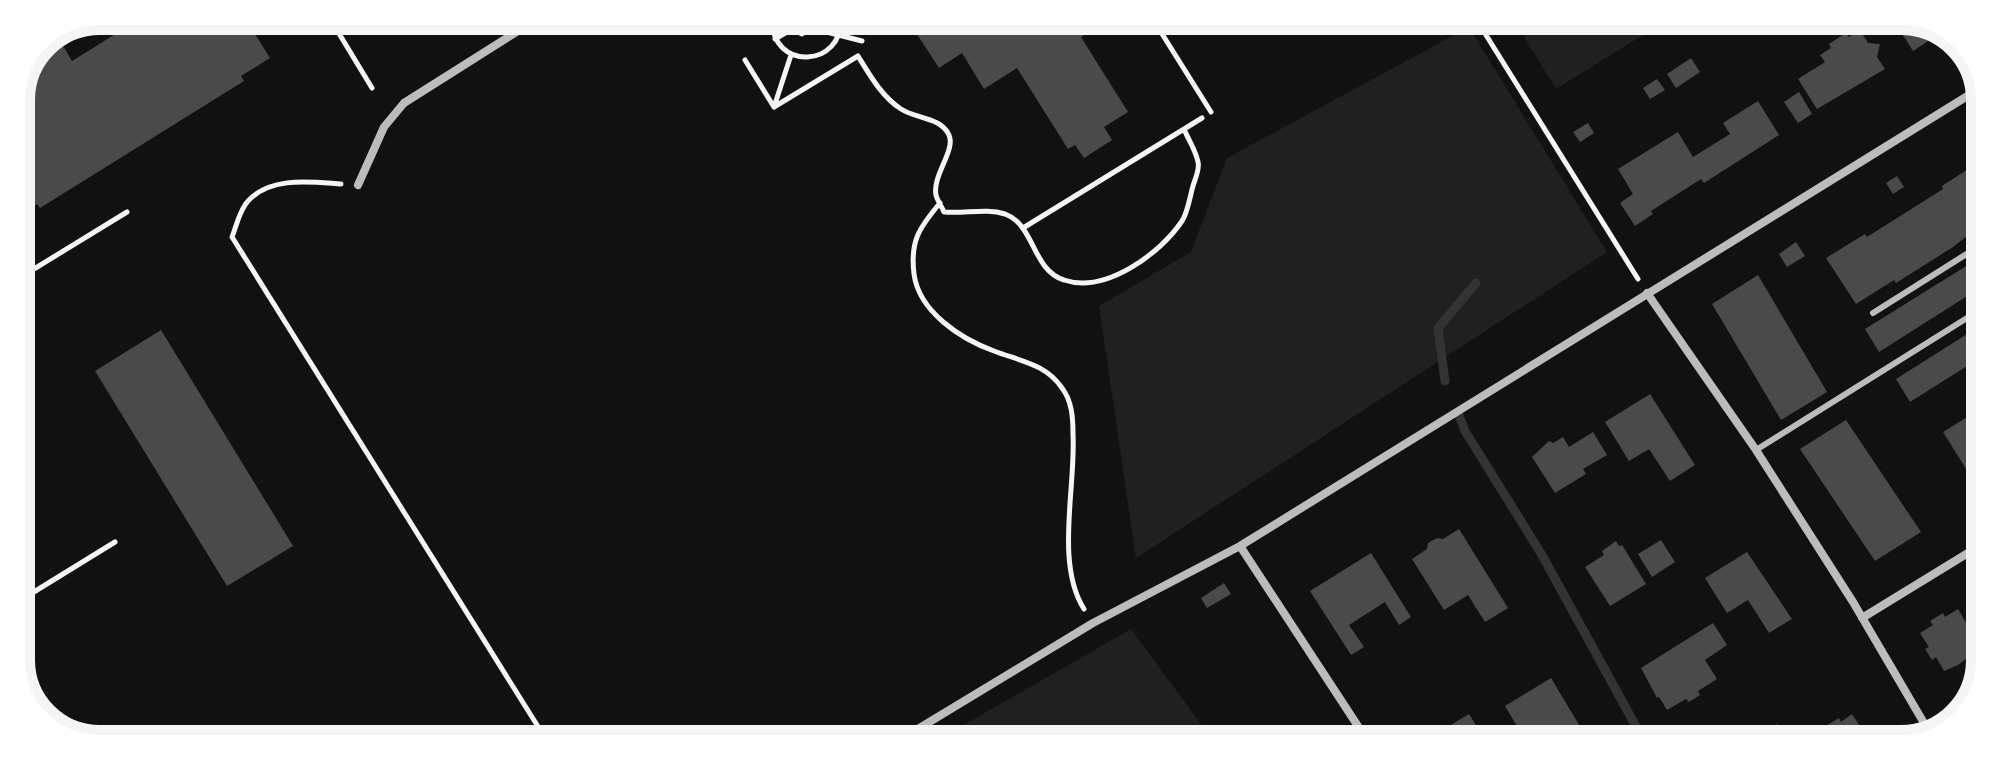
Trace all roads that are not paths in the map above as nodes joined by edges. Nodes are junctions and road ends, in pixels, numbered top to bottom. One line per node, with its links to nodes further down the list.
1 (519, 30): 5 (street)
2 (1971, 94): 3 (street)
3 (1967, 97): 4 (lane); 7 (street)
4 (1971, 104)
5 (358, 185)
6 (1971, 251): 8 (lane)
7 (1647, 293): 10 (street); 11 (street)
8 (1873, 313)
9 (1971, 316): 10 (lane)
10 (1756, 450): 13 (street)
11 (1240, 546): 15 (street); 16 (street)
12 (1971, 551): 13 (street)
13 (1862, 618): 14 (street)
14 (1925, 726)
15 (916, 730)
16 (1360, 730)

